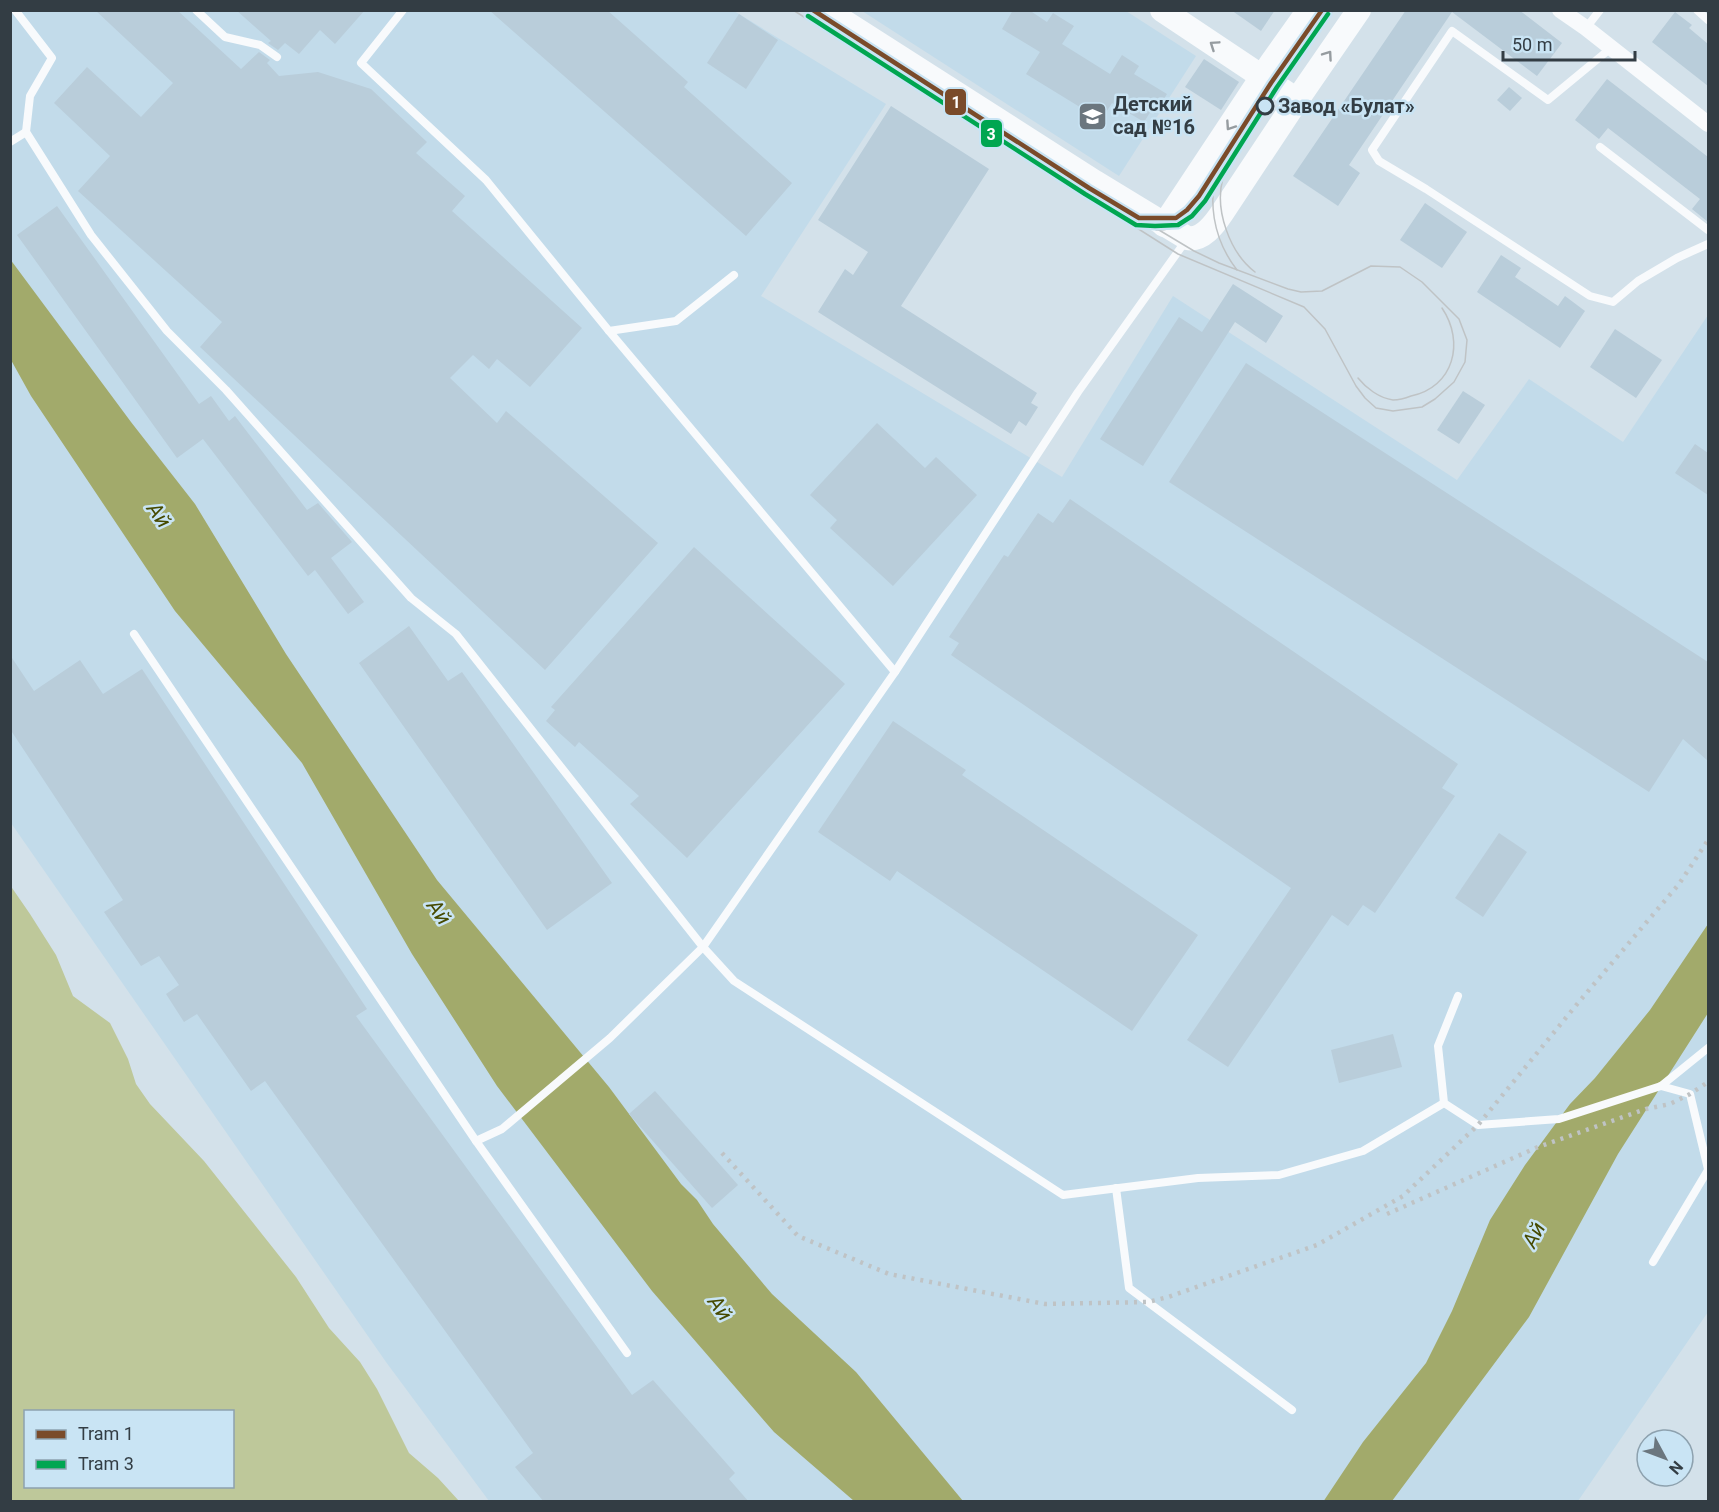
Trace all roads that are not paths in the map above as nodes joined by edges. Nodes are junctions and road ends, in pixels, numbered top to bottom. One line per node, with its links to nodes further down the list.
1 (15, 10): 18 (lane)
2 (196, 10): 14 (lane)
3 (403, 10): 26 (lane)
4 (826, 10): 21 (main road)
5 (1162, 10): 15 (main road, one-way to 5)
6 (1309, 10): 15 (main road)
7 (1359, 10): 16 (main road, one-way to 7)
8 (1560, 10): 12 (street)
9 (1600, 10): 12 (lane)
10 (1697, 10): 11 (lane)
11 (1708, 20)
12 (1586, 28): 13 (street)
13 (1611, 48): 17 (street); 24 (lane)
14 (277, 57)
15 (1263, 77): 16 (main road); 21 (main road, one-way to 21)
16 (1297, 100): 23 (main road)
17 (1708, 124)
18 (26, 132): 19 (lane); 29 (lane)
19 (10, 142)
20 (1600, 147): 22 (lane)
21 (1164, 225): 23 (main road)
22 (1708, 230)
23 (1194, 237): 28 (lane)
24 (1708, 244)
25 (734, 275): 26 (lane)
26 (609, 331): 28 (lane)
27 (134, 634): 34 (lane)
28 (895, 672): 29 (lane)
29 (703, 947): 34 (lane); 36 (lane)
30 (1458, 996): 33 (lane)
31 (1708, 1048): 32 (lane)
32 (1661, 1086): 33 (lane); 35 (lane)
33 (1444, 1103): 36 (lane)
34 (476, 1141): 38 (lane)
35 (1708, 1170): 37 (lane)
36 (1116, 1188): 39 (lane)
37 (1653, 1262)
38 (627, 1353)
39 (1292, 1410)

